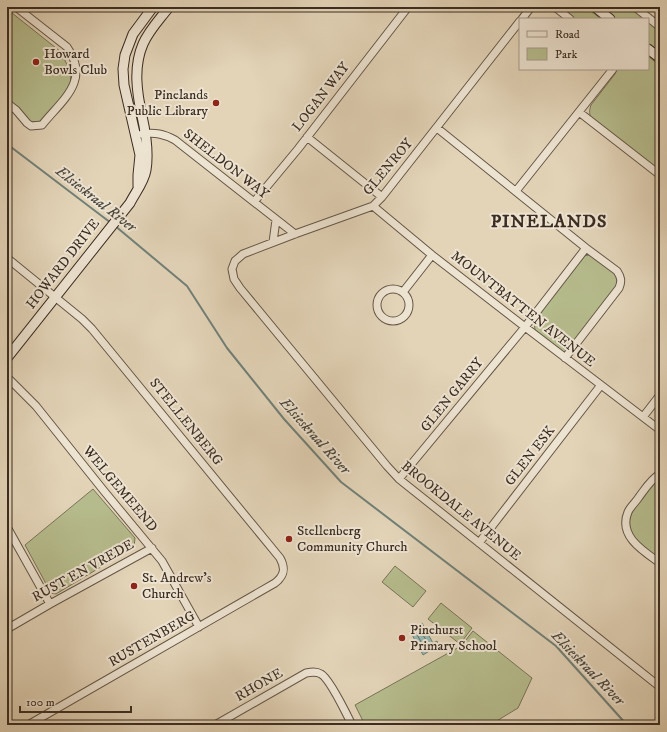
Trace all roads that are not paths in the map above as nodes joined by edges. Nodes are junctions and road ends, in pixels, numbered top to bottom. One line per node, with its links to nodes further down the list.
1 (16, 7): 19 (street)
2 (152, 7): 23 (street, HOWARD DRIVE)
3 (169, 7): 22 (street, HOWARD DRIVE)
4 (408, 7): 24 (street, LOGAN WAY)
5 (531, 7): 9 (street)
6 (555, 7): 10 (street)
7 (595, 7): 11 (street)
8 (635, 7): 12 (street)
9 (523, 18)
10 (569, 18)
11 (609, 18)
12 (649, 18)
13 (649, 18): 15 (street)
14 (519, 22): 21 (street, GLENROY)
15 (660, 27)
16 (649, 50): 17 (street)
17 (660, 58)
18 (612, 70): 20 (street)
19 (7, 103)
20 (579, 112): 25 (street); 27 (street)
21 (437, 128): 27 (street); 28 (street, GLENROY)
22 (146, 134): 23 (street, SHELDON WAY); 26 (street, HOWARD DRIVE); 29 (street, SHELDON WAY)
23 (136, 135): 26 (street, HOWARD DRIVE)
24 (307, 137): 28 (street); 29 (street, LOGAN WAY)
25 (660, 175)
26 (138, 186): 39 (street, HOWARD DRIVE)
27 (516, 191): 34 (street)
28 (382, 197): 30 (street, GLENROY)
29 (254, 202): 31 (street, SHELDON WAY)
30 (373, 206): 32 (street, GLENROY); 35 (street, MOUNTBATTEN AVENUE)
31 (276, 220): 32 (street, SHELDON WAY); 33 (street)
32 (294, 234): 33 (street, GLENROY)
33 (273, 242): 37 (street, GLENROY)
34 (586, 248): 40 (street, GLEN GARRY); 42 (street)
35 (432, 255): 38 (street); 40 (street, MOUNTBATTEN AVENUE)
36 (7, 258): 39 (street, STELLENBERG)
37 (232, 269): 49 (street, BROOKDALE AVENUE)
38 (403, 292): 38 (street)
39 (56, 297): 41 (street, HOWARD DRIVE); 54 (street, STELLENBERG)
40 (525, 327): 42 (street, MOUNTBATTEN AVENUE); 49 (street, GLEN GARRY)
41 (7, 358)
42 (566, 358): 44 (street, MOUNTBATTEN AVENUE)
43 (7, 377): 52 (street, WELGEMEEND)
44 (601, 385): 46 (street, MOUNTBATTEN AVENUE); 51 (street, GLEN ESK)
45 (660, 395): 46 (street)
46 (643, 417): 47 (street, MOUNTBATTEN AVENUE)
47 (660, 430)
48 (660, 474): 53 (street)
49 (399, 479): 51 (street, BROOKDALE AVENUE)
50 (7, 527): 55 (street)
51 (479, 543): 58 (street, BROOKDALE AVENUE)
52 (152, 548): 55 (street, RUST EN VREDE); 56 (street, WELGEMEEND)
53 (660, 563)
54 (284, 572): 56 (street, RUSTENBERG)
55 (50, 604): 57 (street, RUST EN VREDE)
56 (199, 627): 59 (street, RUSTENBERG)
57 (7, 630)
58 (660, 687)
59 (28, 725)
60 (215, 725): 61 (street, RHONE)
61 (352, 725)

